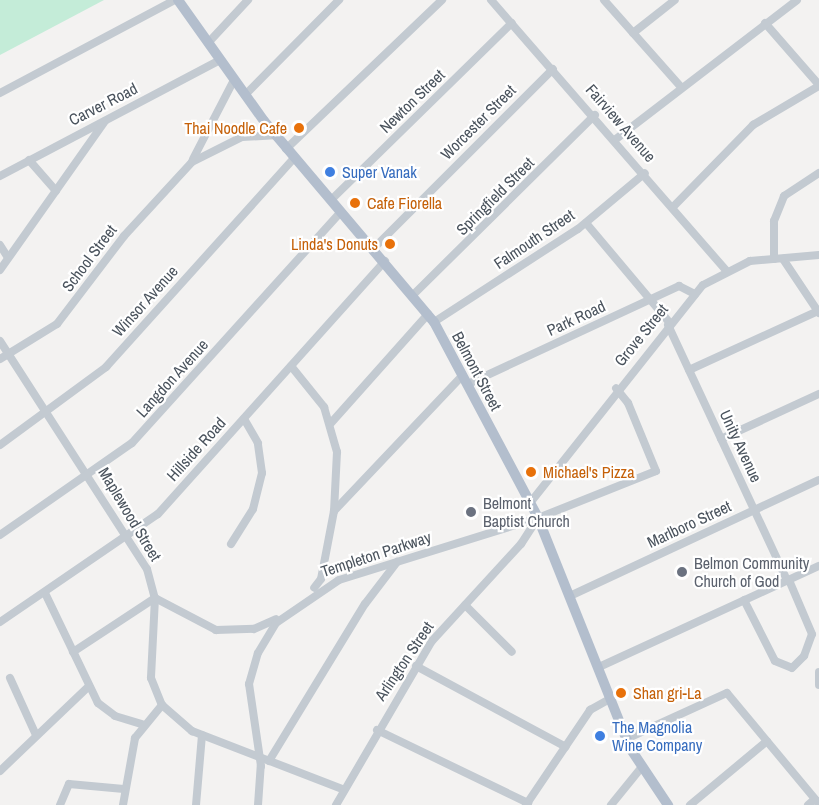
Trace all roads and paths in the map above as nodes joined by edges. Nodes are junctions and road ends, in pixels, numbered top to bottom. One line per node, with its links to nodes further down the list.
1 (177, 0): 12 (main road, Belmont Street); 18 (street)
2 (248, 0): 12 (street)
3 (339, 0): 19 (street)
4 (442, 0): 24 (street)
5 (491, 0): 9 (street, Fairview Avenue)
6 (604, 0): 11 (street)
7 (675, 0): 11 (street)
8 (797, 0): 10 (street)
9 (512, 23): 14 (street, Fairview Avenue); 32 (street, Newton Street)
10 (765, 23): 16 (street); 17 (street)
11 (633, 33): 17 (street)
12 (208, 43): 13 (main road, Belmont Street)
13 (220, 60): 15 (main road, Belmont Street); 21 (street, Carver Road)
14 (553, 69): 20 (street, Fairview Avenue); 37 (street, Worcester Street)
15 (234, 80): 19 (main road, Belmont Street); 27 (street, School Street)
16 (819, 86): 33 (street)
17 (681, 87): 23 (street)
18 (0, 93)
19 (245, 95): 22 (main road, Belmont Street)
20 (595, 115): 23 (street, Fairview Avenue); 45 (street, Springfield Street)
21 (106, 120): 26 (street, Carver Road); 31 (street)
22 (275, 135): 24 (main road, Belmont Street); 27 (street, School Street)
23 (616, 139): 28 (street, Fairview Avenue)
24 (286, 149): 25 (main road, Belmont Street)
25 (294, 158): 32 (main road, Belmont Street); 58 (street, Winsor Avenue)
26 (29, 160): 30 (street, Carver Road); 31 (street)
27 (192, 162): 51 (street, School Street)
28 (645, 173): 33 (street, Fairview Avenue); 35 (street, Falmouth Street)
29 (819, 173): 40 (street)
30 (0, 176)
31 (56, 191): 39 (street)
32 (331, 200): 34 (main road, Belmont Street)
33 (673, 207): 43 (street, Fairview Avenue)
34 (341, 212): 37 (main road, Belmont Street); 63 (street, Langdon Avenue)
35 (586, 223): 46 (street, Unity Avenue); 48 (street, Falmouth Street)
36 (0, 245): 39 (street)
37 (374, 248): 41 (main road, Belmont Street)
38 (819, 255): 40 (street, Grove Street)
39 (8, 258): 42 (street)
40 (778, 259): 43 (street, Grove Street); 47 (street)
41 (385, 261): 45 (main road, Belmont Street); 53 (street, Hillside Road)
42 (0, 270)
43 (726, 270): 44 (street, Grove Street)
44 (695, 294): 46 (street, Park Road); 49 (street, Grove Street)
45 (413, 295): 48 (main road, Belmont Street)
46 (651, 299): 49 (street, Unity Avenue); 55 (street, Park Road)
47 (818, 312): 54 (street)
48 (431, 318): 55 (main road, Belmont Street); 60 (street, Falmouth Street)
49 (669, 324): 54 (street, Unity Avenue); 56 (street, Grove Street)
50 (0, 340): 51 (street, Maplewood Street)
51 (9, 354): 52 (street, School Street); 58 (street, Maplewood Street)
52 (0, 359)
53 (291, 366): 59 (street, Hillside Road); 60 (street)
54 (689, 370): 61 (street, Unity Avenue)
55 (466, 380): 65 (main road, Belmont Street); 67 (street)
56 (616, 388): 65 (street, Grove Street); 68 (street, Templeton Parkway)
57 (819, 394): 61 (street)
58 (48, 414): 62 (street, Winsor Avenue); 63 (street, Maplewood Street)
59 (244, 418): 70 (street, Hillside Road); 71 (street)
60 (331, 423): 67 (street)
61 (721, 439): 66 (street, Unity Avenue)
62 (0, 445)
63 (89, 476): 69 (street, Langdon Avenue); 70 (street, Maplewood Street)
64 (819, 480): 66 (street, Marlboro Street)
65 (530, 503): 68 (main road, Belmont Street)
66 (755, 510): 74 (street, Unity Avenue); 76 (street, Marlboro Street)
67 (334, 511): 80 (street)
68 (538, 518): 72 (street, Templeton Parkway); 76 (main road, Belmont Street); 79 (street, Arlington Street)
69 (0, 535)
70 (129, 537): 75 (street, Hillside Road); 77 (street, Maplewood Street)
71 (231, 544)
72 (398, 562): 80 (street, Templeton Parkway); 100 (street)
73 (819, 566): 74 (street)
74 (788, 580): 78 (street); 78 (street, Unity Avenue)
75 (45, 593): 81 (street, Hillside Road); 82 (street)
76 (572, 595): 85 (main road, Belmont Street)
77 (155, 598): 80 (street); 82 (street); 91 (street, Maplewood Street)
78 (744, 600): 85 (street)
79 (465, 605): 83 (street); 84 (street, Arlington Street)
80 (292, 608): 99 (street, Templeton Parkway)
81 (0, 622)
82 (73, 652): 89 (street)
83 (512, 652)
84 (416, 666): 93 (street, Arlington Street); 98 (street)
85 (599, 668): 90 (main road, Belmont Street)
86 (819, 672): 88 (street)
87 (10, 678): 94 (street)
88 (819, 685)
89 (89, 686): 92 (street); 94 (street)
90 (610, 699): 96 (main road, Belmont Street); 98 (street)
91 (162, 705): 92 (street); 95 (street)
92 (142, 724): 103 (street)
93 (376, 730): 104 (street, Arlington Street); 106 (street)
94 (36, 735): 102 (street)
95 (202, 735): 99 (street); 109 (street)
96 (626, 739): 97 (street); 101 (main road, Belmont Street)
97 (767, 741): 105 (street); 114 (street)
98 (566, 747): 106 (street)
99 (258, 757): 100 (street); 110 (street, Templeton Parkway)
100 (269, 761): 104 (street)
101 (641, 768): 112 (street); 113 (main road, Belmont Street)
102 (0, 771)
103 (124, 789): 107 (street); 108 (street)
104 (342, 789): 111 (street, Arlington Street)
105 (814, 803)
106 (527, 804)
107 (60, 805)
108 (123, 805)
109 (195, 805)
110 (258, 805)
111 (336, 805)
112 (611, 805)
113 (668, 805)
114 (690, 805)

